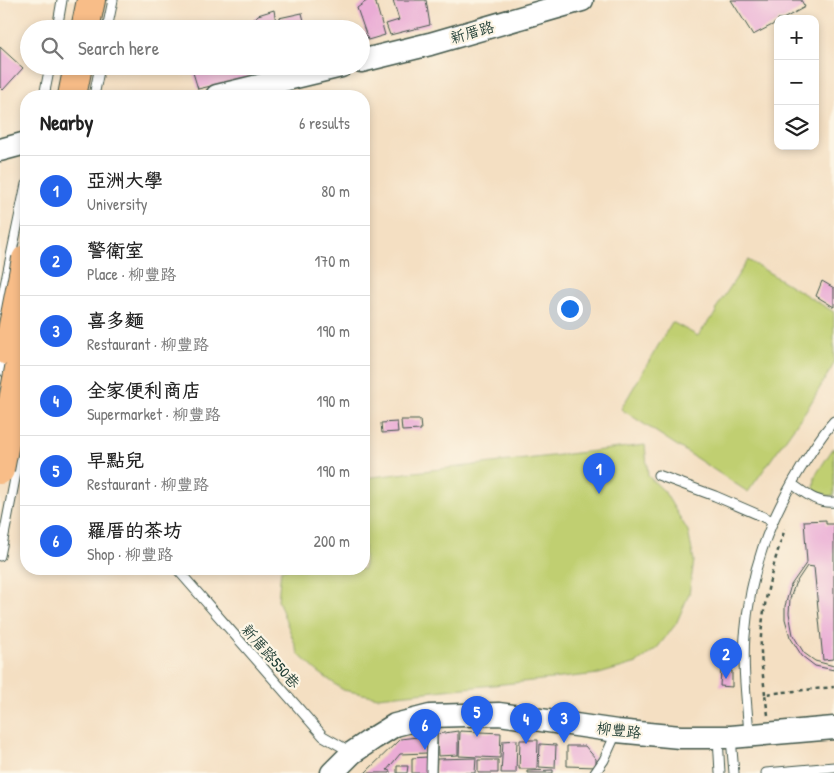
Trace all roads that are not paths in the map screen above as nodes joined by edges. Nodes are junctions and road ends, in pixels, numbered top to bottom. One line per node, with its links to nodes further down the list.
1 (62, 0): 6 (lane)
2 (76, 0): 7 (highway)
3 (91, 0): 8 (highway)
4 (113, 0): 9 (lane)
5 (582, 0): 10 (street, 新厝路)
6 (59, 20)
7 (73, 20)
8 (87, 20)
9 (109, 20)
10 (370, 59)
11 (48, 75): 16 (lane)
12 (62, 75): 17 (highway)
13 (76, 75): 18 (highway)
14 (98, 75): 19 (lane)
15 (304, 75): 20 (street)
16 (45, 90)
17 (59, 90)
18 (73, 90)
19 (95, 90)
20 (242, 90)
21 (20, 145): 22 (street)
22 (0, 150)
23 (20, 213): 25 (lane)
24 (20, 290): 29 (highway, bridge)
25 (0, 309)
26 (20, 363): 32 (highway, bridge)
27 (0, 366): 28 (lane)
28 (20, 389)
29 (0, 394)
30 (834, 421): 34 (lane)
31 (20, 453): 37 (lane)
32 (0, 470)
33 (658, 475): 36 (lane)
34 (792, 484): 35 (lane); 36 (lane)
35 (834, 502)
36 (773, 521): 42 (lane)
37 (0, 556)
38 (182, 575): 43 (lane, 新厝路550巷)
39 (430, 716): 41 (street, 柳豐路); 43 (street, 柳豐路); 46 (lane)
40 (834, 728): 42 (street, 柳豐路)
41 (617, 730): 42 (street, 柳豐路); 47 (lane)
42 (732, 736): 48 (lane); 49 (lane)
43 (352, 753): 45 (street, 柳豐路)
44 (834, 767): 50 (lane)
45 (332, 773)
46 (431, 773)
47 (596, 773)
48 (720, 773)
49 (734, 773)
50 (766, 773)

